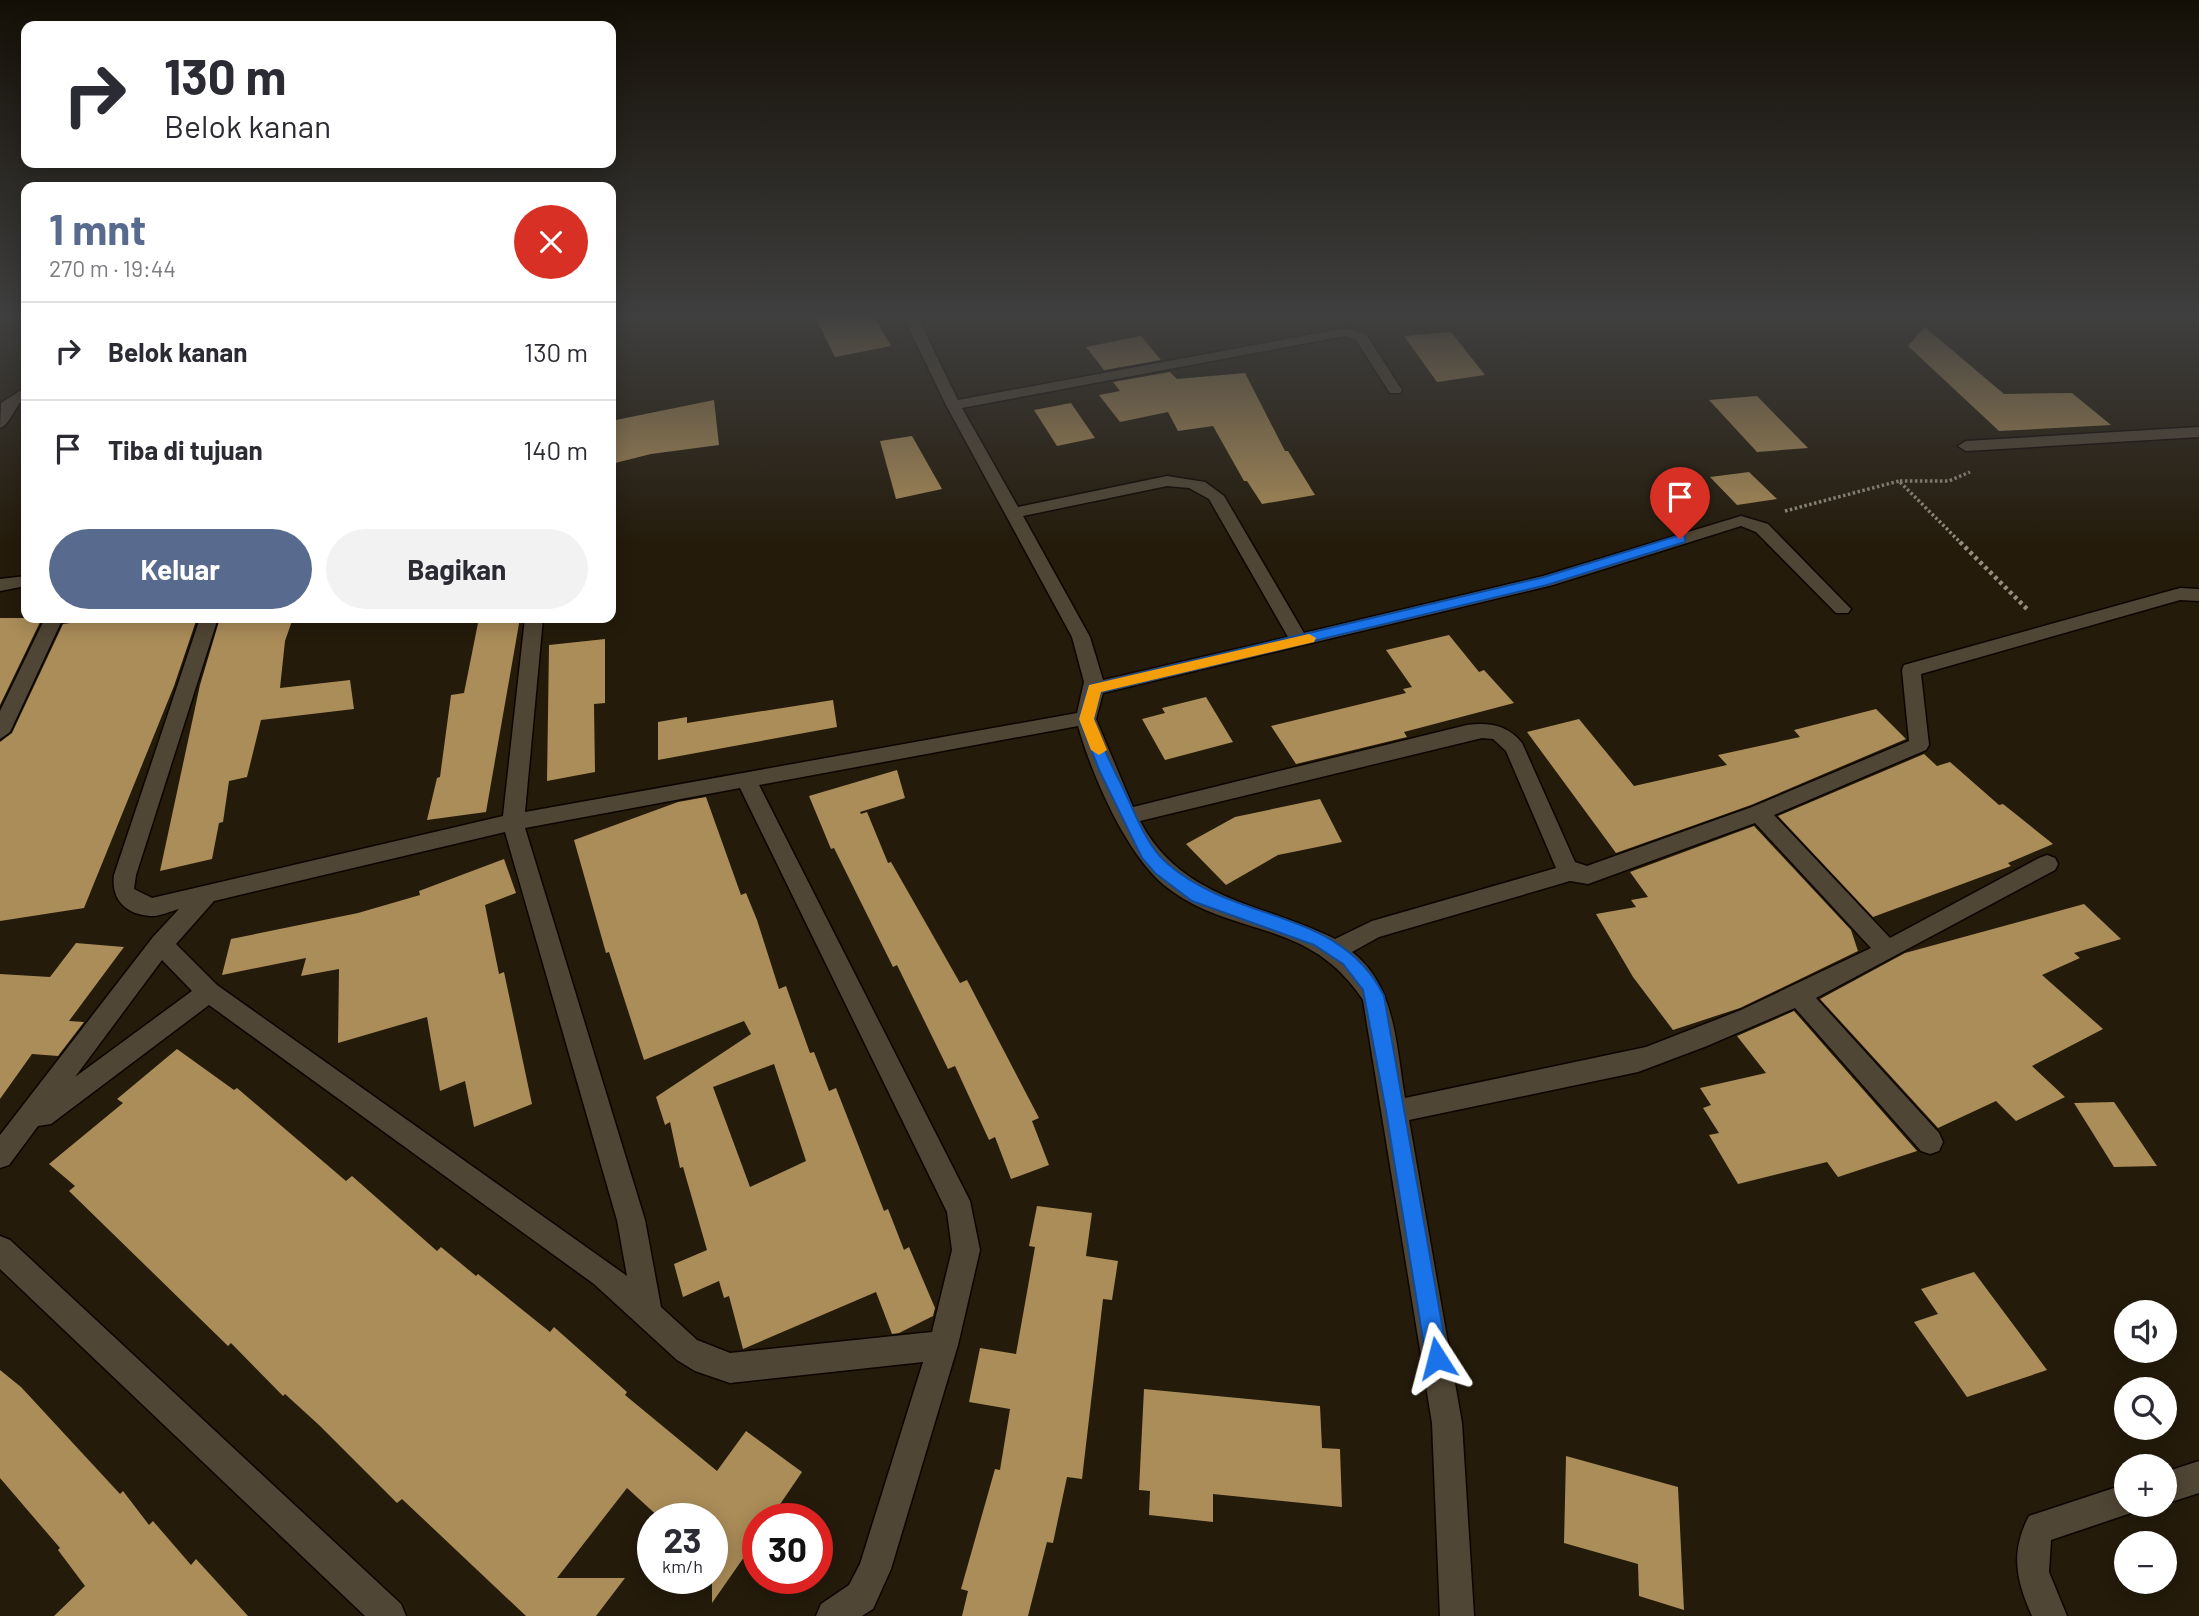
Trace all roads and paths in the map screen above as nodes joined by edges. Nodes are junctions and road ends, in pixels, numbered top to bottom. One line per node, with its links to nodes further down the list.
1 (947, 393): 4 (street)
2 (1015, 393): 4 (street)
3 (21, 394): 5 (street)
4 (953, 405): 9 (street)
5 (0, 423)
6 (2199, 432): 7 (street)
7 (1966, 446): 8 (path)
8 (1899, 481): 10 (path); 18 (path)
9 (1013, 513): 19 (street); 20 (street)
10 (1747, 521): 14 (street); 19 (street)
11 (21, 582): 12 (street)
12 (0, 585)
13 (2199, 595): 18 (street)
14 (1842, 609)
15 (52, 623): 22 (street)
16 (207, 623): 29 (street)
17 (533, 623): 26 (street)
18 (2049, 631): 24 (street)
19 (1300, 641): 20 (street)
20 (1094, 689): 21 (street)
21 (1086, 719): 23 (street); 25 (street)
22 (0, 732)
23 (745, 778): 26 (street); 41 (street)
24 (1759, 813): 28 (street); 32 (street)
25 (1127, 816): 28 (street); 31 (street)
26 (513, 822): 29 (street); 40 (street)
27 (2047, 864): 32 (street)
28 (1572, 872): 31 (street)
29 (210, 891): 30 (street)
30 (162, 944): 33 (street); 36 (street)
31 (1336, 949): 35 (street)
32 (1887, 950): 34 (street)
33 (209, 992): 36 (street); 40 (street)
34 (1798, 995): 35 (street); 37 (street)
35 (1396, 1111): 47 (street)
36 (22, 1131): 38 (street)
37 (1930, 1142)
38 (0, 1156)
39 (0, 1250): 45 (street)
40 (648, 1313): 41 (street)
41 (943, 1345): 46 (street)
42 (2199, 1477): 43 (street)
43 (2177, 1484)
44 (2114, 1504): 48 (street)
45 (389, 1616)
46 (833, 1616)
47 (1457, 1616)
48 (2050, 1616)

